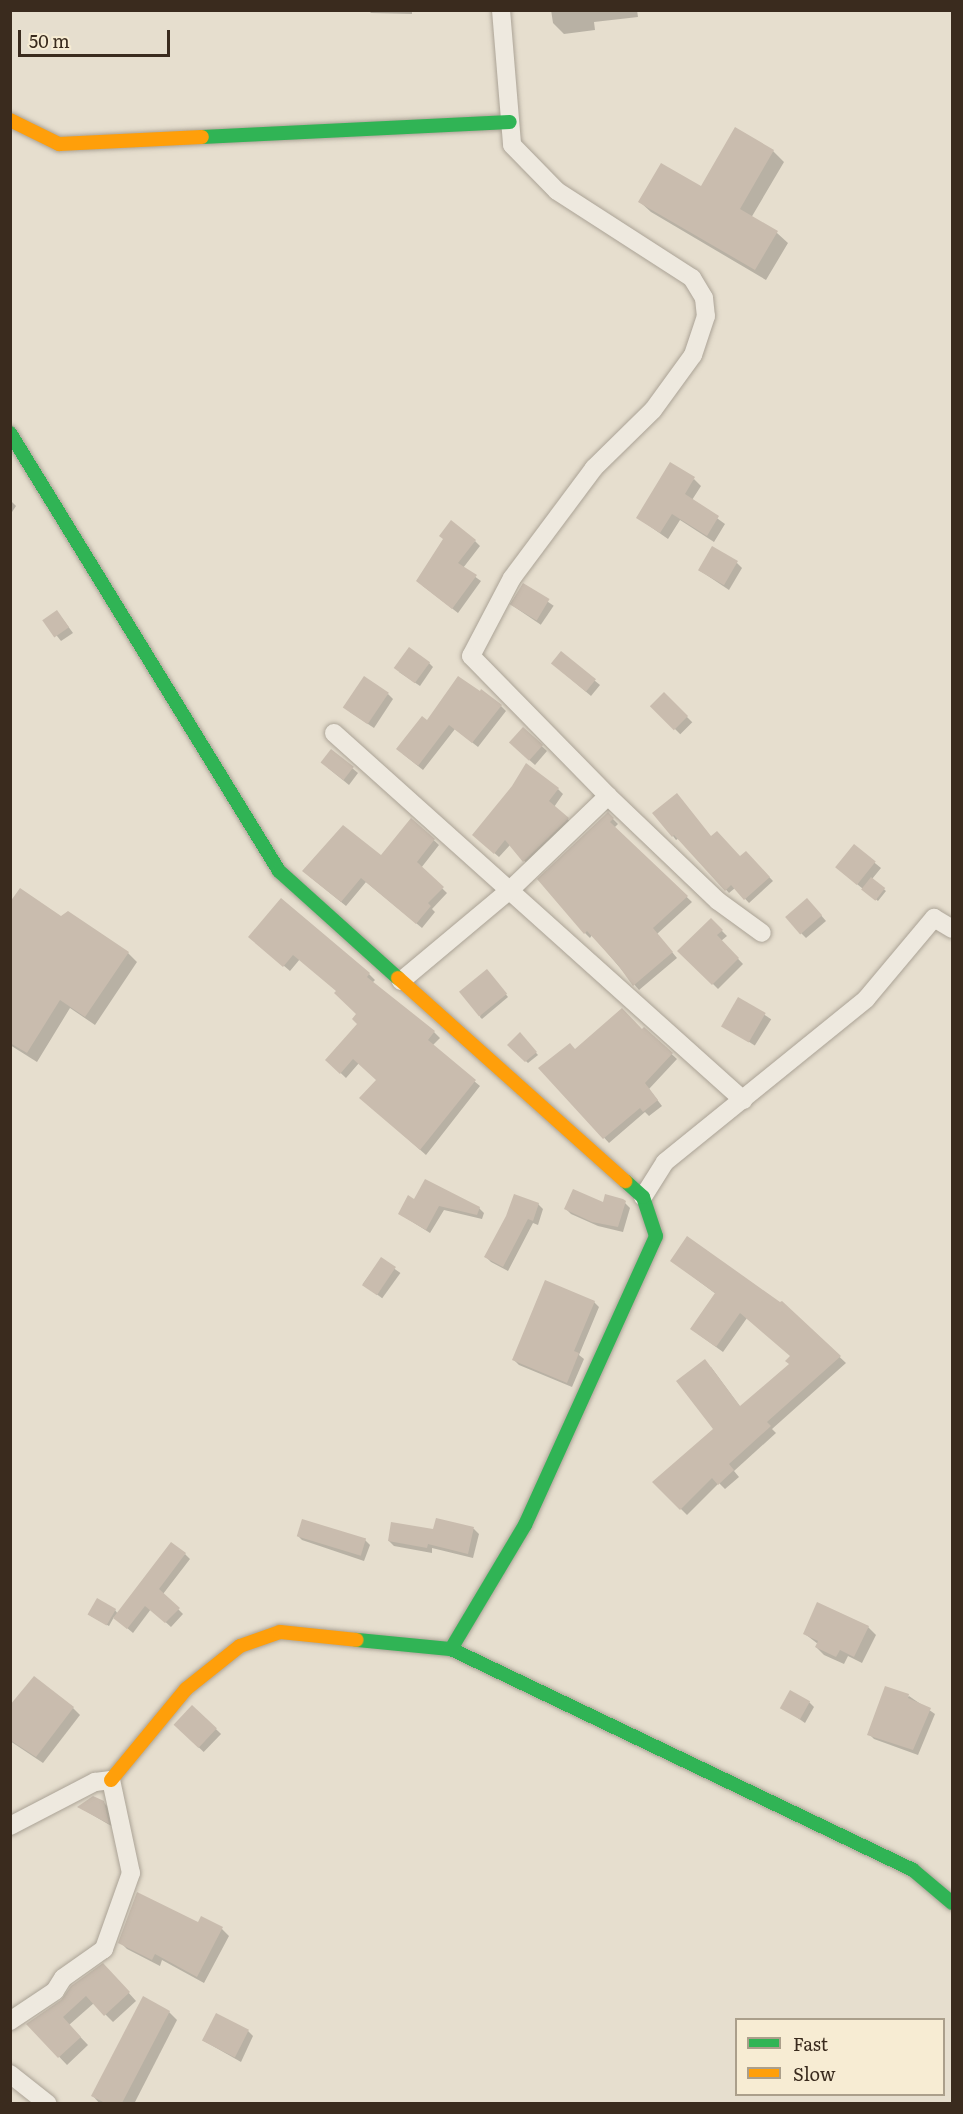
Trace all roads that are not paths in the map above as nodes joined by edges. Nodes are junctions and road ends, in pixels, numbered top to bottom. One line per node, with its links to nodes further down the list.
1 (501, 10): 3 (street)
2 (10, 120): 3 (street)
3 (510, 122): 6 (street)
4 (10, 433): 10 (street)
5 (334, 733): 7 (street)
6 (609, 796): 7 (street); 9 (street)
7 (510, 890): 10 (street); 11 (street)
8 (952, 929): 11 (street)
9 (762, 933)
10 (401, 981): 12 (street)
11 (743, 1100): 12 (street)
12 (643, 1197): 13 (street)
13 (451, 1649): 14 (street); 16 (street)
14 (111, 1780): 15 (street); 17 (street)
15 (10, 1826)
16 (952, 1903)
17 (10, 2021)
18 (10, 2074): 19 (street)
19 (48, 2103)

